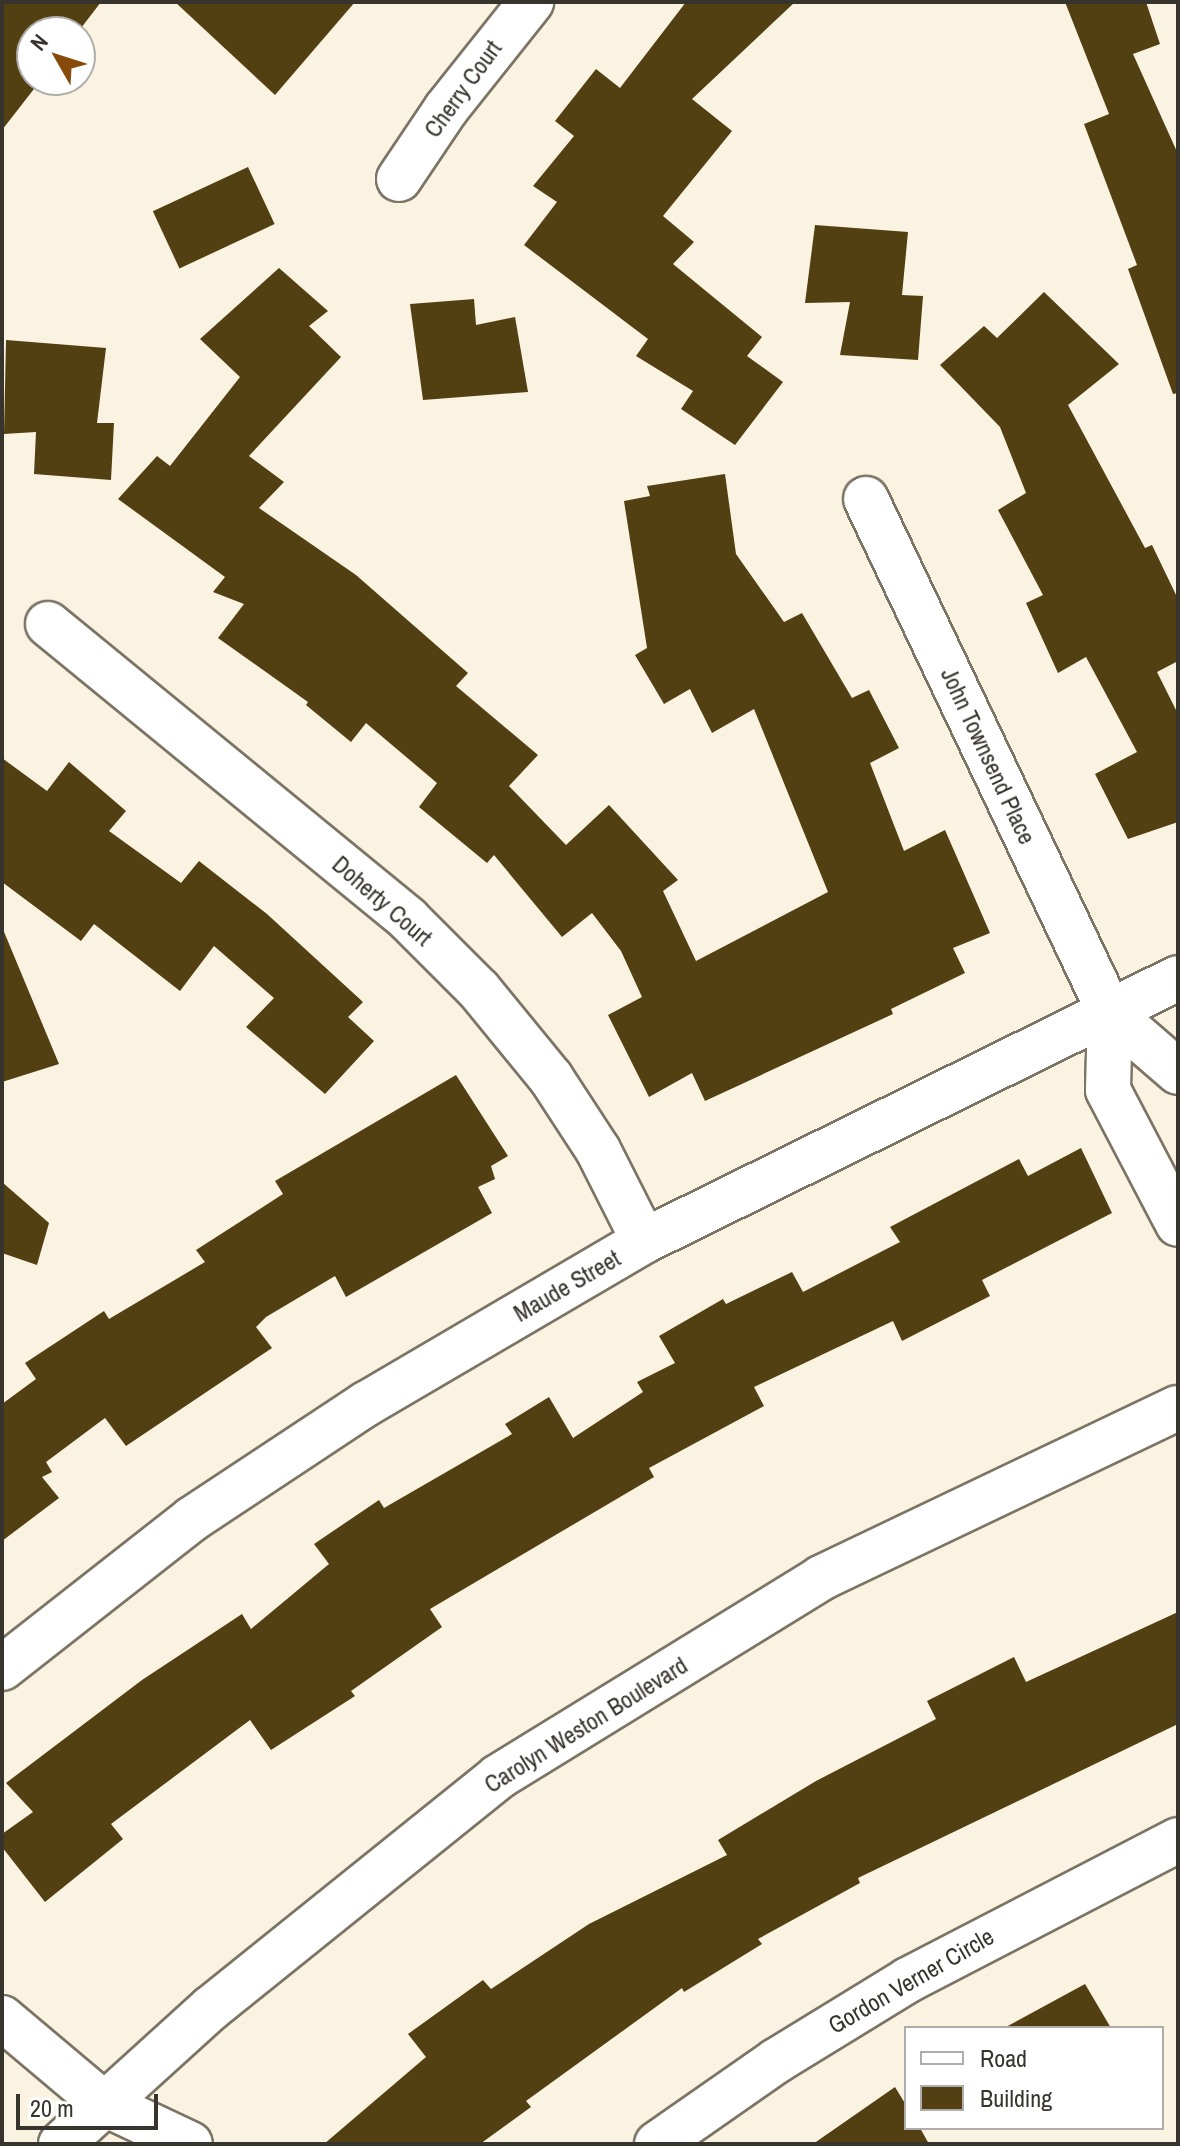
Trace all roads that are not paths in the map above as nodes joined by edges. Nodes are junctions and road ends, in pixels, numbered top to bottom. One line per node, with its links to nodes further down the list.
1 (531, 2): 2 (street, Cherry Court)
2 (399, 179)
3 (866, 499): 6 (street, John Townsend Place)
4 (48, 624): 9 (street, Doherty Court)
5 (1178, 978): 6 (street, Maude Street)
6 (1110, 1013): 7 (street, John Townsend Place); 8 (street, John Townsend Place); 9 (street, Maude Street)
7 (1178, 1072)
8 (1178, 1224)
9 (644, 1241): 11 (street, Maude Street)
10 (1178, 1408): 14 (street, Carolyn Weston Boulevard)
11 (2, 1668)
12 (1174, 1855): 18 (street, Gordon Verner Circle)
13 (2, 2018): 14 (street)
14 (103, 2103): 15 (street, Carolyn Weston Boulevard); 16 (street); 17 (street)
15 (61, 2144)
16 (118, 2144)
17 (190, 2144)
18 (657, 2144)

